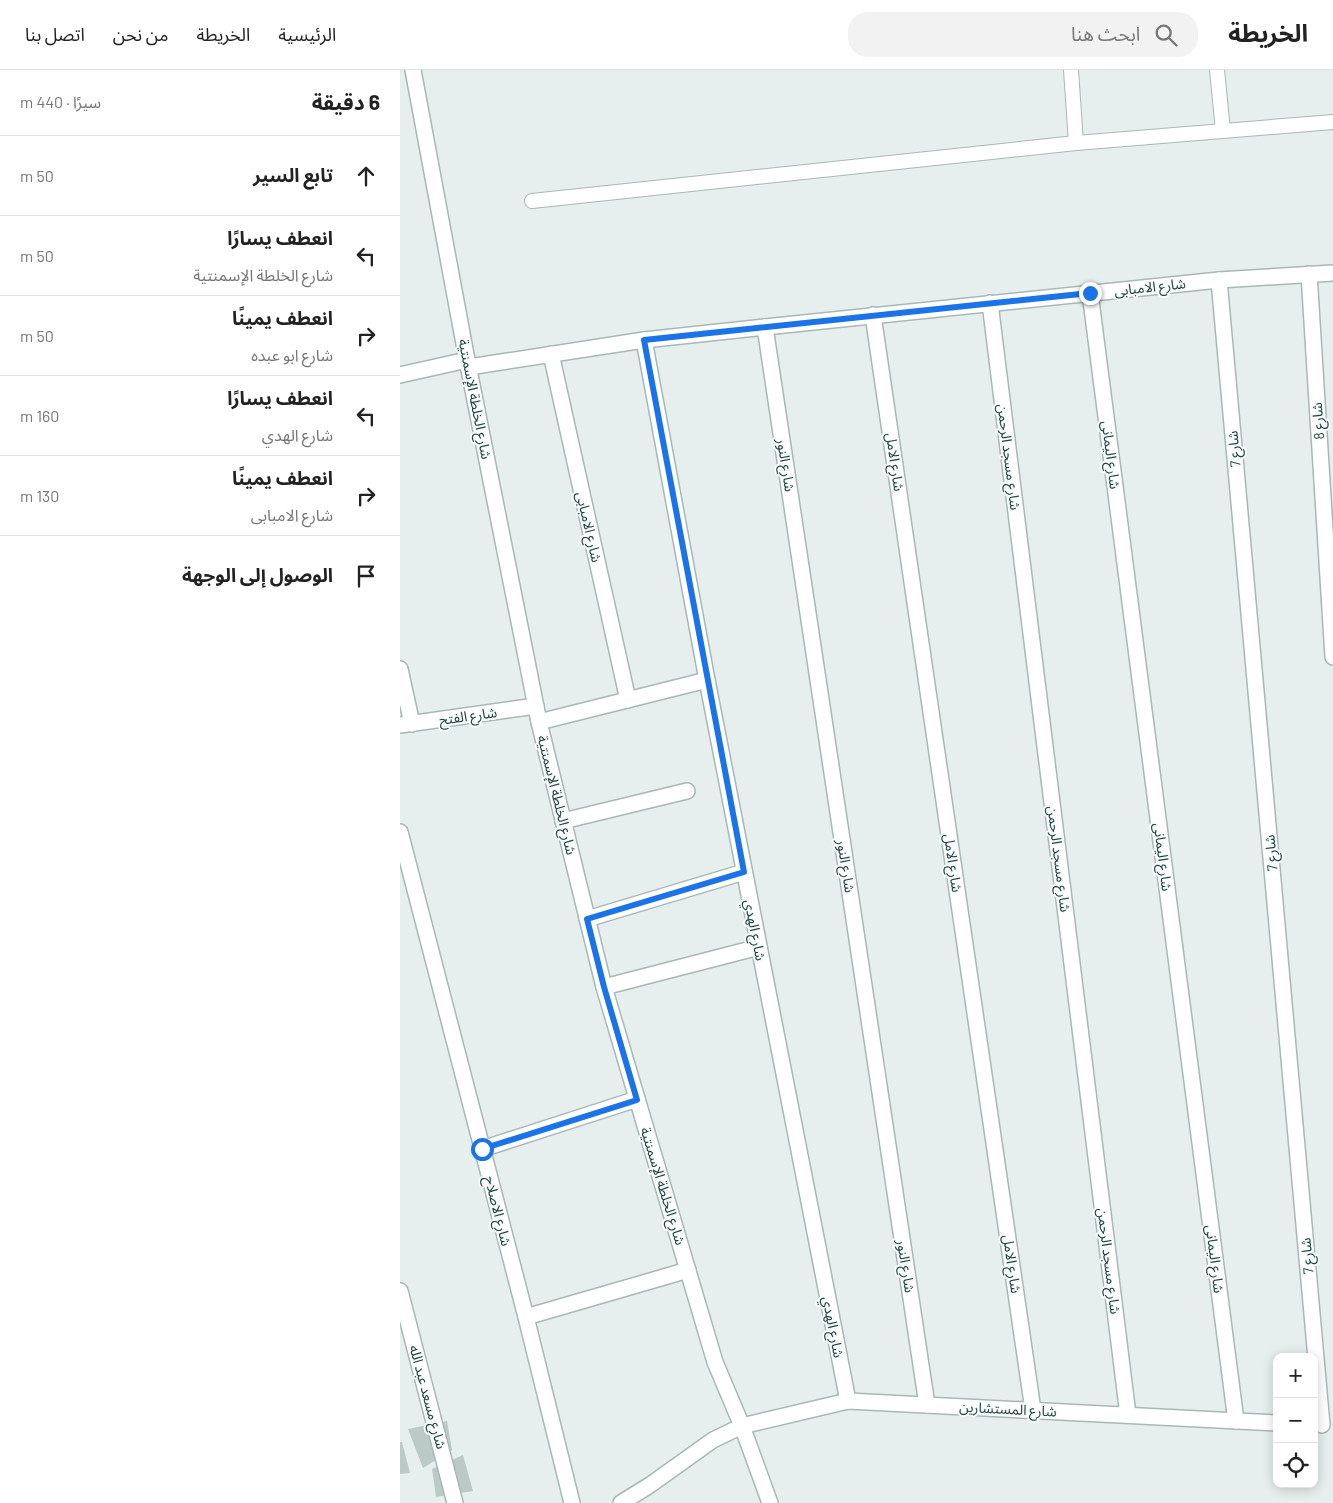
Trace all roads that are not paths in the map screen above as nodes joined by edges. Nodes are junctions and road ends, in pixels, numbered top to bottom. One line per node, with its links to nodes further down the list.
1 (413, 70): 17 (street, شارع الخلطة الإسمنتية)
2 (1071, 70): 6 (lane)
3 (1217, 70): 5 (lane)
4 (1333, 122): 5 (lane)
5 (1223, 131): 6 (lane)
6 (1076, 143): 7 (lane)
7 (532, 201)
8 (1333, 273): 9 (street, شارع الامبابى)
9 (1309, 274): 10 (street, شارع الامبابى); 19 (street, شارع 8)
10 (1219, 280): 11 (street, شارع الامبابى); 44 (street, شارع 7)
11 (1090, 293): 12 (street, شارع الامبابى); 42 (street, شارع اليمانى)
12 (990, 303): 13 (street, شارع الامبابى); 41 (street, شارع مسجد الرحمن)
13 (873, 315): 14 (street, شارع الامبابى); 40 (street, شارع الامل)
14 (765, 327): 15 (street, شارع الامبابى); 39 (street, شارع النور)
15 (644, 340): 16 (street, شارع الامبابى); 21 (street, شارع الهدي)
16 (551, 354): 17 (street, شارع الامبابى); 22 (street, شارع الامبابى)
17 (468, 363): 18 (street, شارع الامبابى); 23 (street, شارع الخلطة الإسمنتية)
18 (400, 375)
19 (1333, 657)
20 (400, 669): 25 (street)
21 (707, 680): 22 (street); 29 (street, شارع الهدي)
22 (628, 700): 24 (street)
23 (536, 706): 24 (street, شارع الخلطة الإسمنتية); 25 (street, شارع الفتح)
24 (539, 722): 27 (street, شارع الخلطة الإسمنتية)
25 (406, 725)
26 (687, 791): 27 (street)
27 (563, 821): 30 (street, شارع الخلطة الإسمنتية)
28 (400, 832): 34 (street, شارع الاصلاح)
29 (744, 872): 30 (street); 31 (street, شارع الهدي)
30 (587, 919): 32 (street, شارع الخلطة الإسمنتية)
31 (759, 947): 32 (street); 38 (street, شارع الهدي)
32 (604, 987): 33 (street, شارع الخلطة الإسمنتية)
33 (637, 1100): 34 (street); 35 (street, شارع الخلطة الإسمنتية)
34 (482, 1149): 37 (street, شارع الاصلاح)
35 (688, 1270): 37 (street); 45 (street, شارع الخلطة الإسمنتية)
36 (400, 1291): 46 (street, شارع مسعد عبد الله)
37 (526, 1317): 47 (street, شارع الاصلاح)
38 (848, 1401): 39 (street, شارع المستشارين); 45 (street, شارع المستشارين)
39 (927, 1405): 40 (street, شارع المستشارين)
40 (1033, 1410): 41 (street, شارع المستشارين)
41 (1128, 1415): 42 (street, شارع المستشارين)
42 (1236, 1421): 43 (street, شارع المستشارين)
43 (1273, 1423)
44 (1323, 1425)
45 (742, 1426): 48 (street, شارع المستشارين); 49 (street, شارع الخلطة الإسمنتية)
46 (455, 1503)
47 (572, 1503)
48 (621, 1503)
49 (770, 1503)

